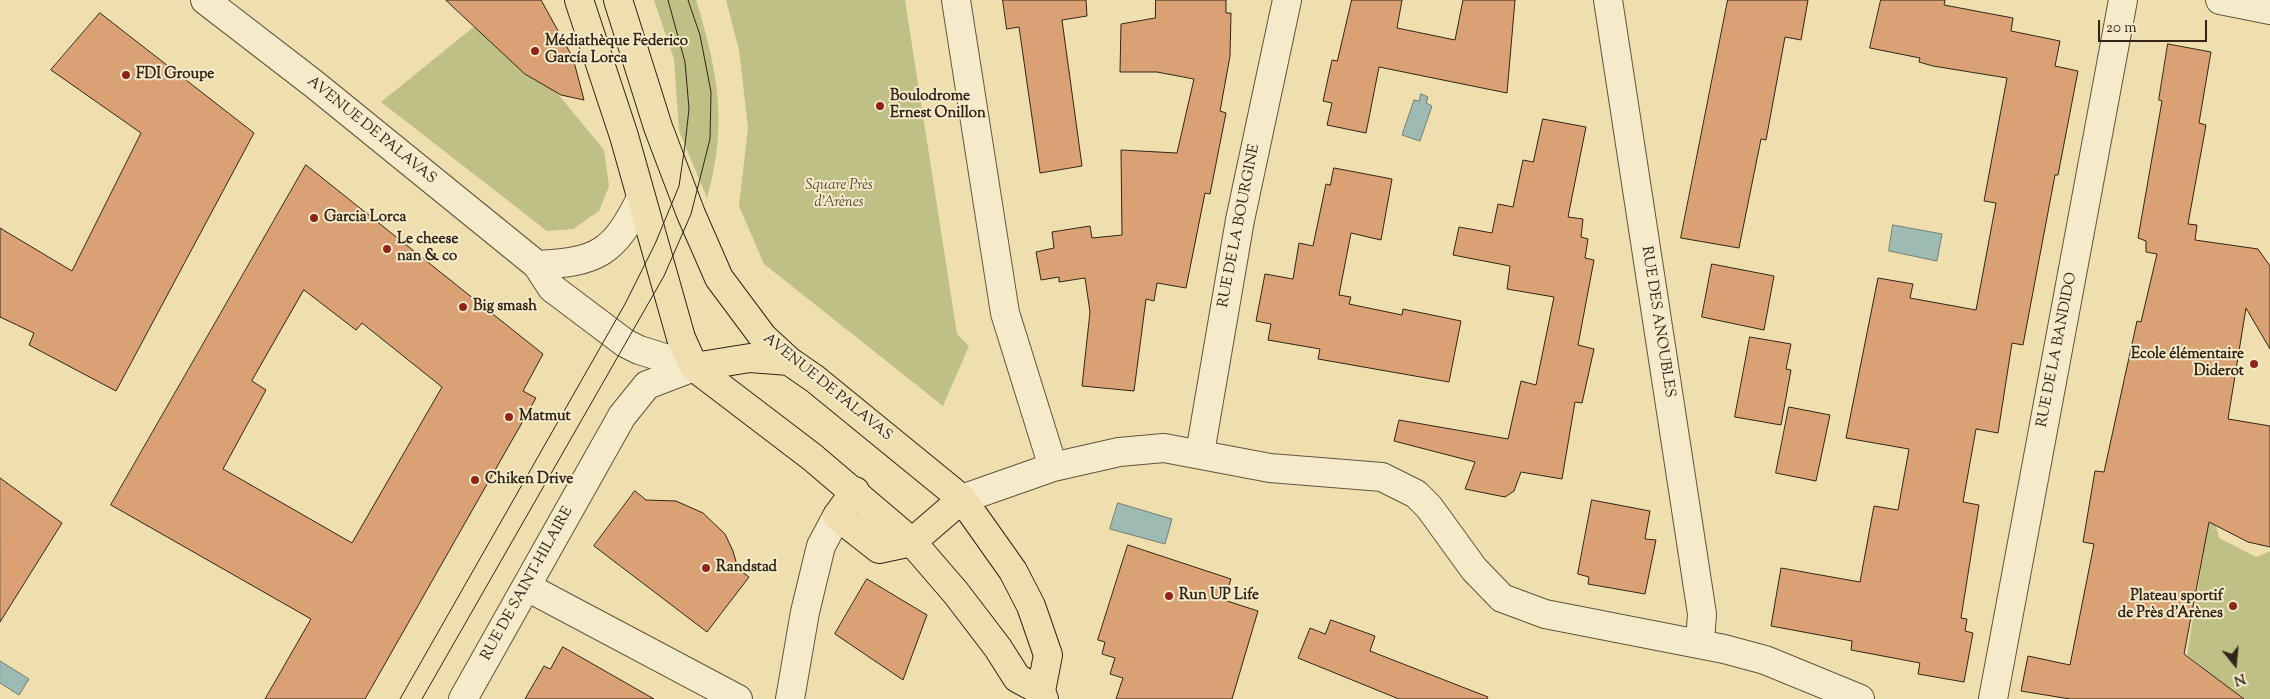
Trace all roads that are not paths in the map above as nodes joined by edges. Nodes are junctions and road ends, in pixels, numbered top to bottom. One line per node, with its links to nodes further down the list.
1 (204, 0): 12 (street, AVENUE DE PALAVAS)
2 (579, 0): 11 (main road, AVENUE DE PALAVAS)
3 (618, 0): 10 (main road, AVENUE DE PALAVAS)
4 (956, 0): 16 (street)
5 (1288, 0): 15 (street, RUE DE LA BOURGINE)
6 (1608, 0): 22 (street, RUE DES ANOUBLES)
7 (2123, 0): 28 (street, RUE DE LA BANDIDO)
8 (2220, 0): 9 (street)
9 (2270, 10)
10 (658, 128): 11 (main road); 13 (main road, AVENUE DE PALAVAS)
11 (641, 198): 12 (street); 14 (main road, AVENUE DE PALAVAS)
12 (536, 265): 14 (street, AVENUE DE PALAVAS)
13 (789, 361): 14 (main road); 18 (main road, AVENUE DE PALAVAS)
14 (694, 367): 17 (main road, AVENUE DE PALAVAS); 21 (street, RUE DE SAINT-HILAIRE)
15 (1200, 453): 16 (street); 22 (street)
16 (1054, 467): 18 (street)
17 (855, 492): 19 (main road); 20 (main road, AVENUE DE PALAVAS)
18 (962, 499): 20 (main road); 23 (main road, AVENUE DE PALAVAS)
19 (837, 516): 20 (main road); 26 (street)
20 (912, 542): 23 (main road, AVENUE DE PALAVAS)
21 (527, 587): 24 (street, RUE DE SAINT-HILAIRE); 25 (street)
22 (1700, 643): 27 (street)
23 (1042, 695)
24 (463, 699)
25 (738, 699)
26 (790, 699)
27 (1860, 699)
28 (1993, 699)

